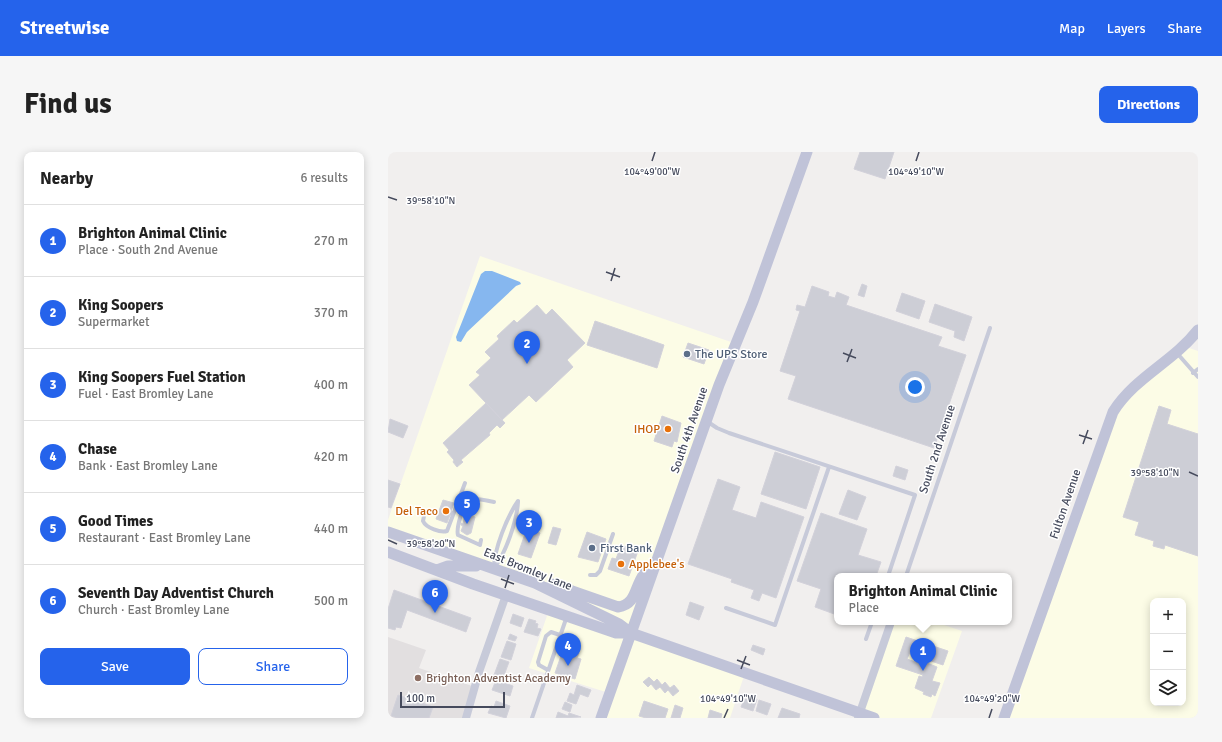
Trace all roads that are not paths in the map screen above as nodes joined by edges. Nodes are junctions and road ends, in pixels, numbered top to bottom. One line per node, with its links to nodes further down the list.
1 (806, 152): 3 (main road, South 4th Avenue)
2 (812, 152): 3 (lane)
3 (793, 190): 10 (main road, South 4th Avenue)
4 (990, 328): 24 (lane, South 2nd Avenue)
5 (1198, 330): 6 (main road, Fulton Avenue)
6 (1176, 352): 8 (lane); 41 (main road, Fulton Avenue)
7 (1198, 369): 8 (lane)
8 (1193, 373): 9 (lane)
9 (1198, 377)
10 (706, 420): 11 (lane); 21 (main road, South 4th Avenue)
11 (829, 466): 23 (lane); 28 (lane)
12 (465, 482): 14 (lane)
13 (494, 502): 17 (lane)
14 (424, 516)
15 (613, 534): 25 (lane)
16 (391, 535): 19 (main road); 20 (main road, East Bromley Lane)
17 (481, 540)
18 (388, 553): 19 (main road, East Bromley Lane)
19 (407, 559): 22 (main road, East Bromley Lane)
20 (490, 567): 20 (lane); 22 (main road); 26 (main road, East Bromley Lane)
21 (654, 567): 26 (main road); 32 (main road, South 4th Avenue)
22 (437, 570): 27 (main road, East Bromley Lane)
23 (889, 573)
24 (907, 573)
25 (590, 575)
26 (535, 583): 32 (main road, East Bromley Lane)
27 (506, 595): 29 (main road, East Bromley Lane); 37 (street)
28 (726, 608)
29 (567, 616): 32 (main road, East Bromley Lane); 33 (lane)
30 (871, 625): 34 (lane)
31 (890, 625): 36 (street)
32 (631, 633): 36 (main road, East Bromley Lane); 39 (main road, South 4th Avenue)
33 (560, 636): 35 (lane); 35 (lane)
34 (866, 639)
35 (548, 670): 38 (lane)
36 (859, 716): 40 (main road, East Bromley Lane)
37 (466, 718)
38 (532, 718)
39 (600, 718)
40 (874, 718)
41 (1004, 718)

